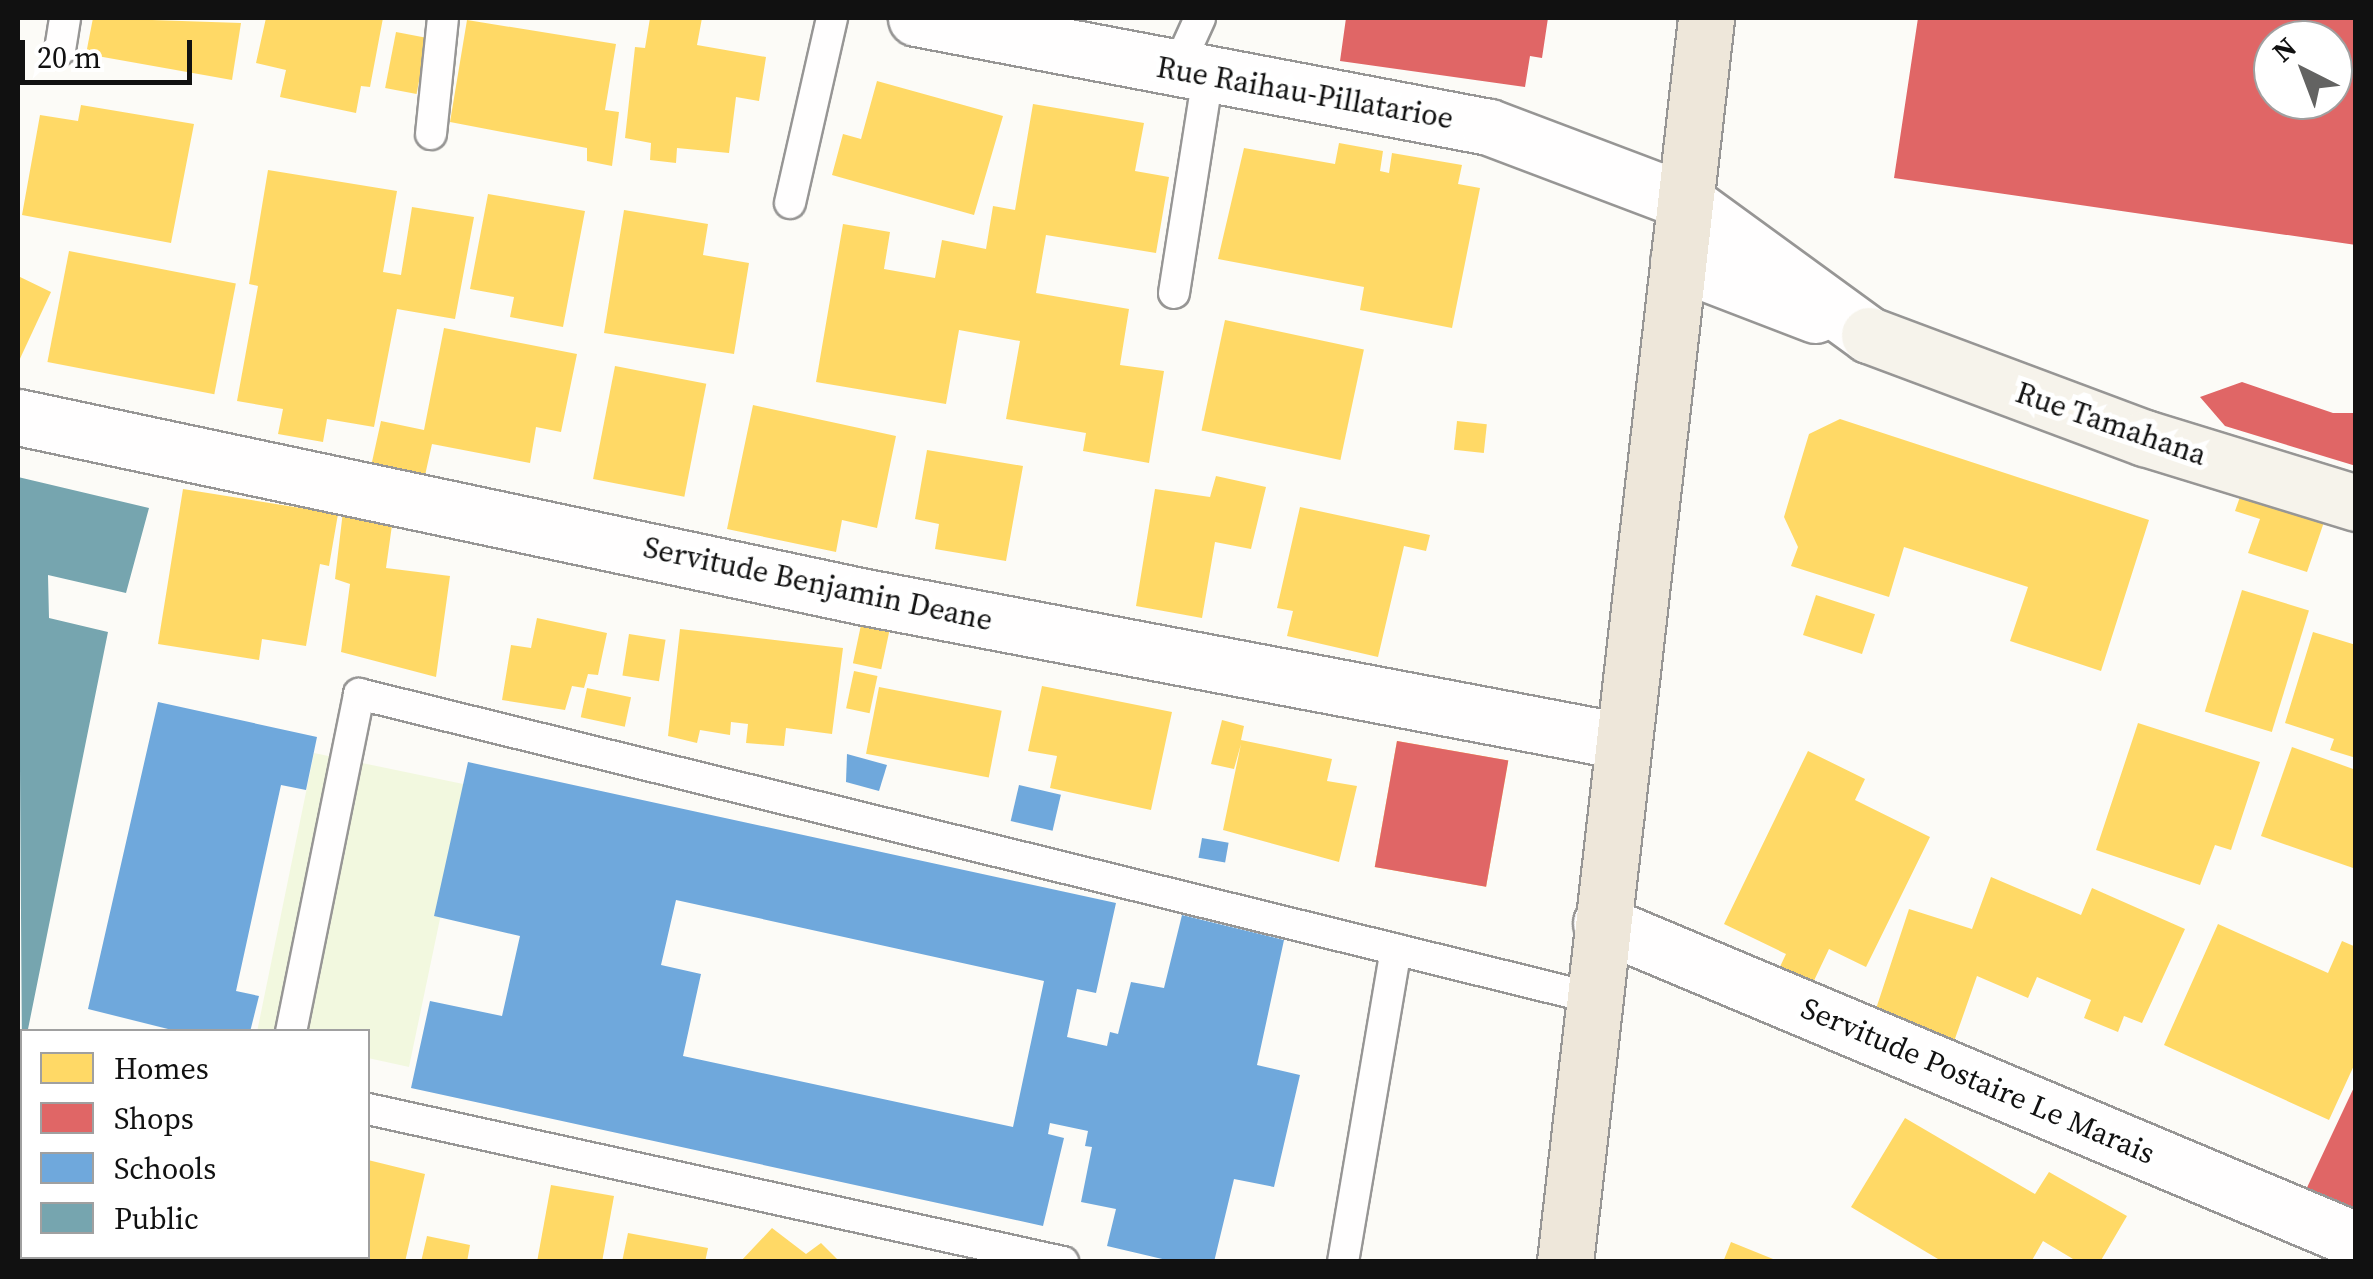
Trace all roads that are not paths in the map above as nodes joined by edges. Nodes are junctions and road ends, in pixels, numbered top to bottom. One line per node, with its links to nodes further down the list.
1 (66, 18): 7 (lane)
2 (443, 18): 9 (lane)
3 (832, 18): 11 (lane)
4 (916, 18): 8 (street, Rue Raihau-Pillatarioe)
5 (1200, 18): 8 (lane)
6 (1706, 18): 10 (main road)
7 (60, 50)
8 (1192, 74): 10 (street, Rue Raihau-Pillatarioe); 13 (lane)
9 (431, 134)
10 (1685, 201): 12 (main road); 14 (street, Rue Raihau-Pillatarioe)
11 (790, 203)
12 (1678, 262): 14 (street); 17 (main road)
13 (1174, 292)
14 (1869, 336): 16 (street, Rue Tamahana)
15 (18, 417): 17 (street, Servitude Benjamin Deane)
16 (2356, 503)
17 (1621, 741): 18 (main road)
18 (1601, 923): 20 (main road); 23 (street, Servitude Postaire Le Marais)
19 (1396, 949): 20 (lane); 21 (lane); 25 (lane)
20 (1593, 998): 26 (main road)
21 (292, 1029)
22 (370, 1109): 24 (lane)
23 (2356, 1240)
24 (1063, 1262)
25 (1343, 1262)
26 (1564, 1262)

